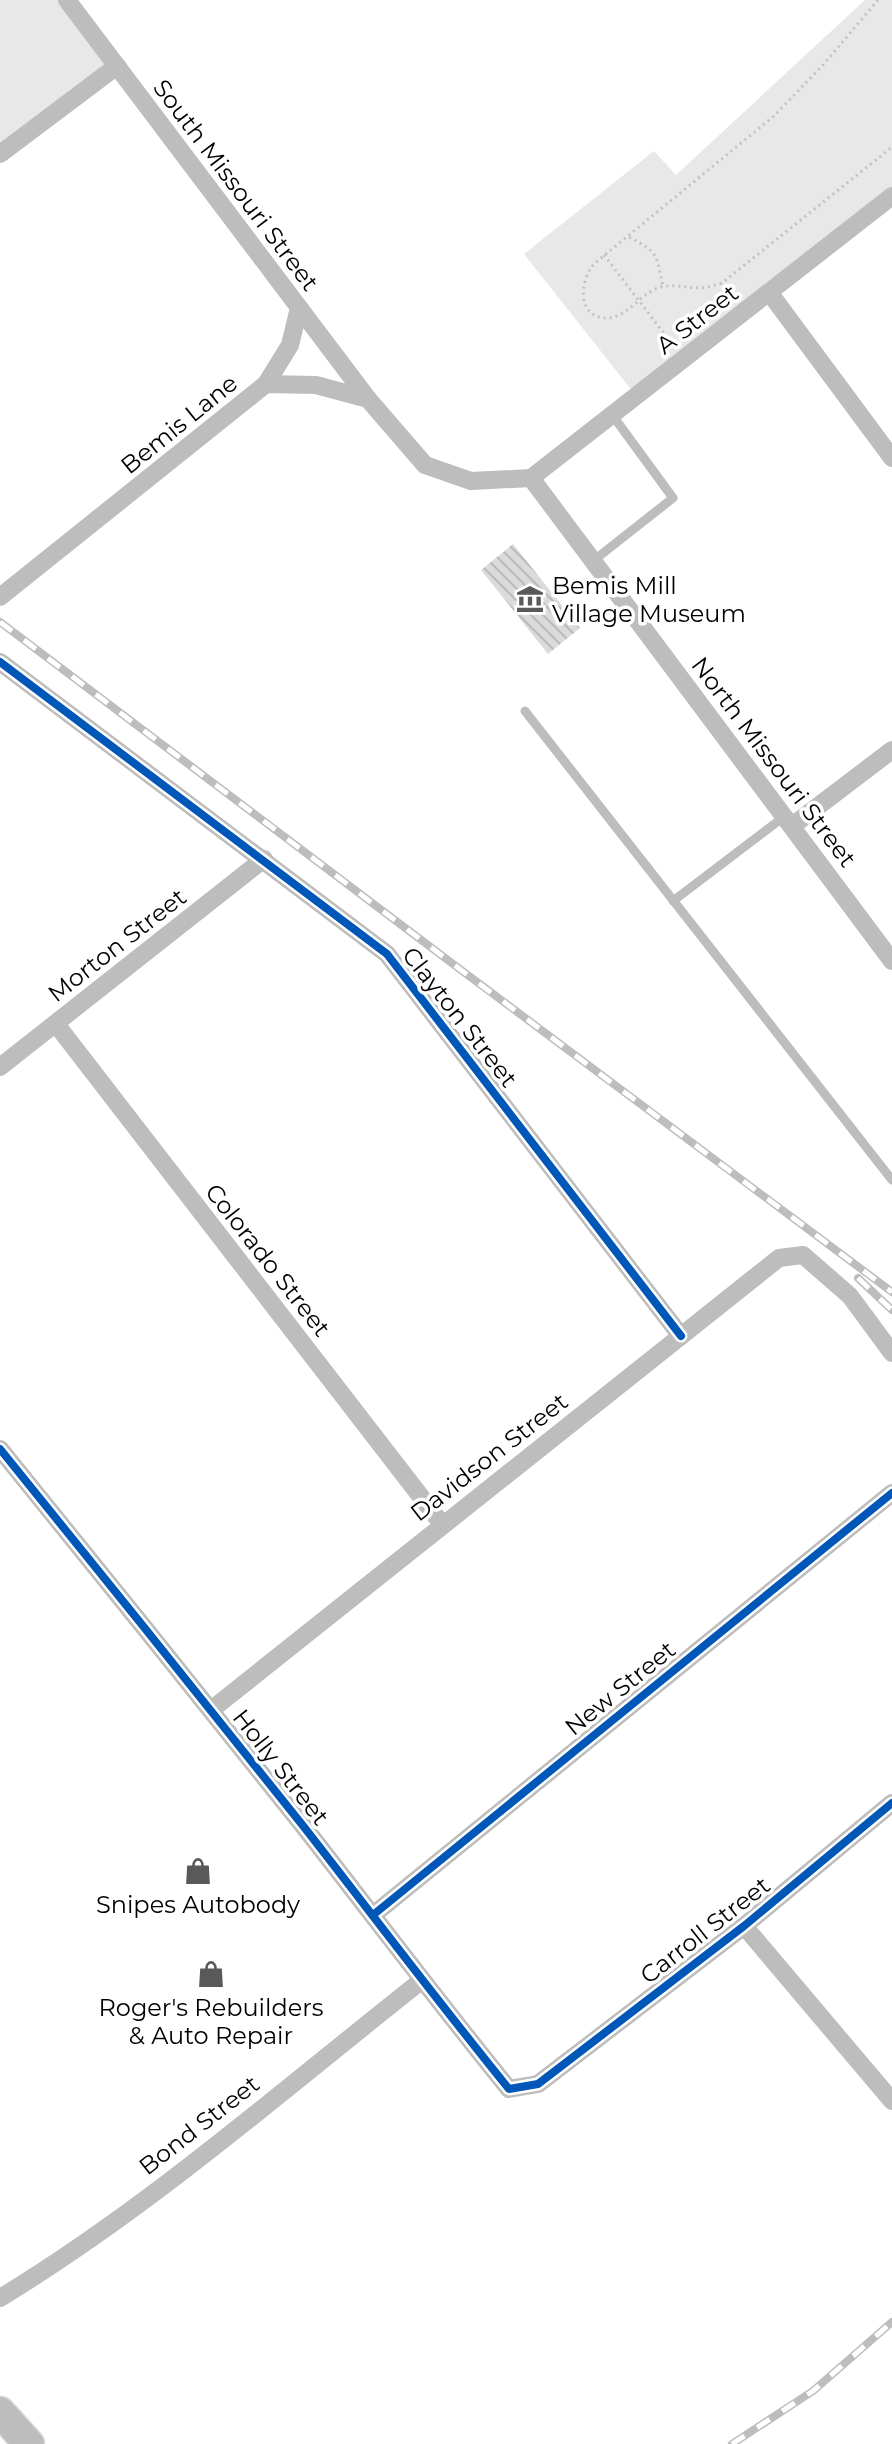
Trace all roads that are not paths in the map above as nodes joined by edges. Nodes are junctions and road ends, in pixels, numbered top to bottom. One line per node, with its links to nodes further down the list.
1 (67, 0): 2 (street, South Missouri Street)
2 (117, 66): 3 (street); 6 (street, South Missouri Street)
3 (0, 154)
4 (892, 196): 5 (street, A Street)
5 (769, 292): 9 (street, A Street); 10 (street)
6 (299, 308): 7 (street); 8 (street, South Missouri Street)
7 (266, 384): 8 (street, Bemis Lane); 13 (street, Bemis Lane)
8 (368, 399): 11 (street)
9 (613, 416): 11 (street, A Street); 12 (lane)
10 (892, 458)
11 (531, 478): 12 (street, North Missouri Street)
12 (593, 561): 17 (street, North Missouri Street)
13 (0, 597)
14 (0, 662): 18 (street, Clayton Street)
15 (525, 711): 19 (lane)
16 (892, 750): 17 (street)
17 (788, 821): 19 (lane); 20 (street, North Missouri Street)
18 (264, 859): 21 (street, Morton Street); 24 (street, Clayton Street)
19 (673, 901): 23 (lane)
20 (890, 952)
21 (56, 1024): 22 (street, Morton Street); 28 (street, Colorado Street)
22 (0, 1067)
23 (892, 1180)
24 (681, 1336): 25 (street, Davidson Street); 28 (street, Davidson Street)
25 (892, 1353)
26 (0, 1449): 29 (street, Holly Street)
27 (892, 1493): 31 (street, New Street)
28 (442, 1524): 29 (street, Davidson Street)
29 (211, 1710): 31 (street, Holly Street)
30 (892, 1803): 32 (street, Carroll Street)
31 (373, 1915): 33 (street, Holly Street)
32 (744, 1926): 34 (street, Carroll Street); 35 (street)
33 (421, 1981): 34 (street, Holly Street); 36 (street, Bond Street)
34 (538, 2084)
35 (892, 2101)
36 (0, 2298)
37 (0, 2412): 40 (highway)
38 (0, 2424): 39 (highway)
39 (13, 2444)
40 (29, 2444)

